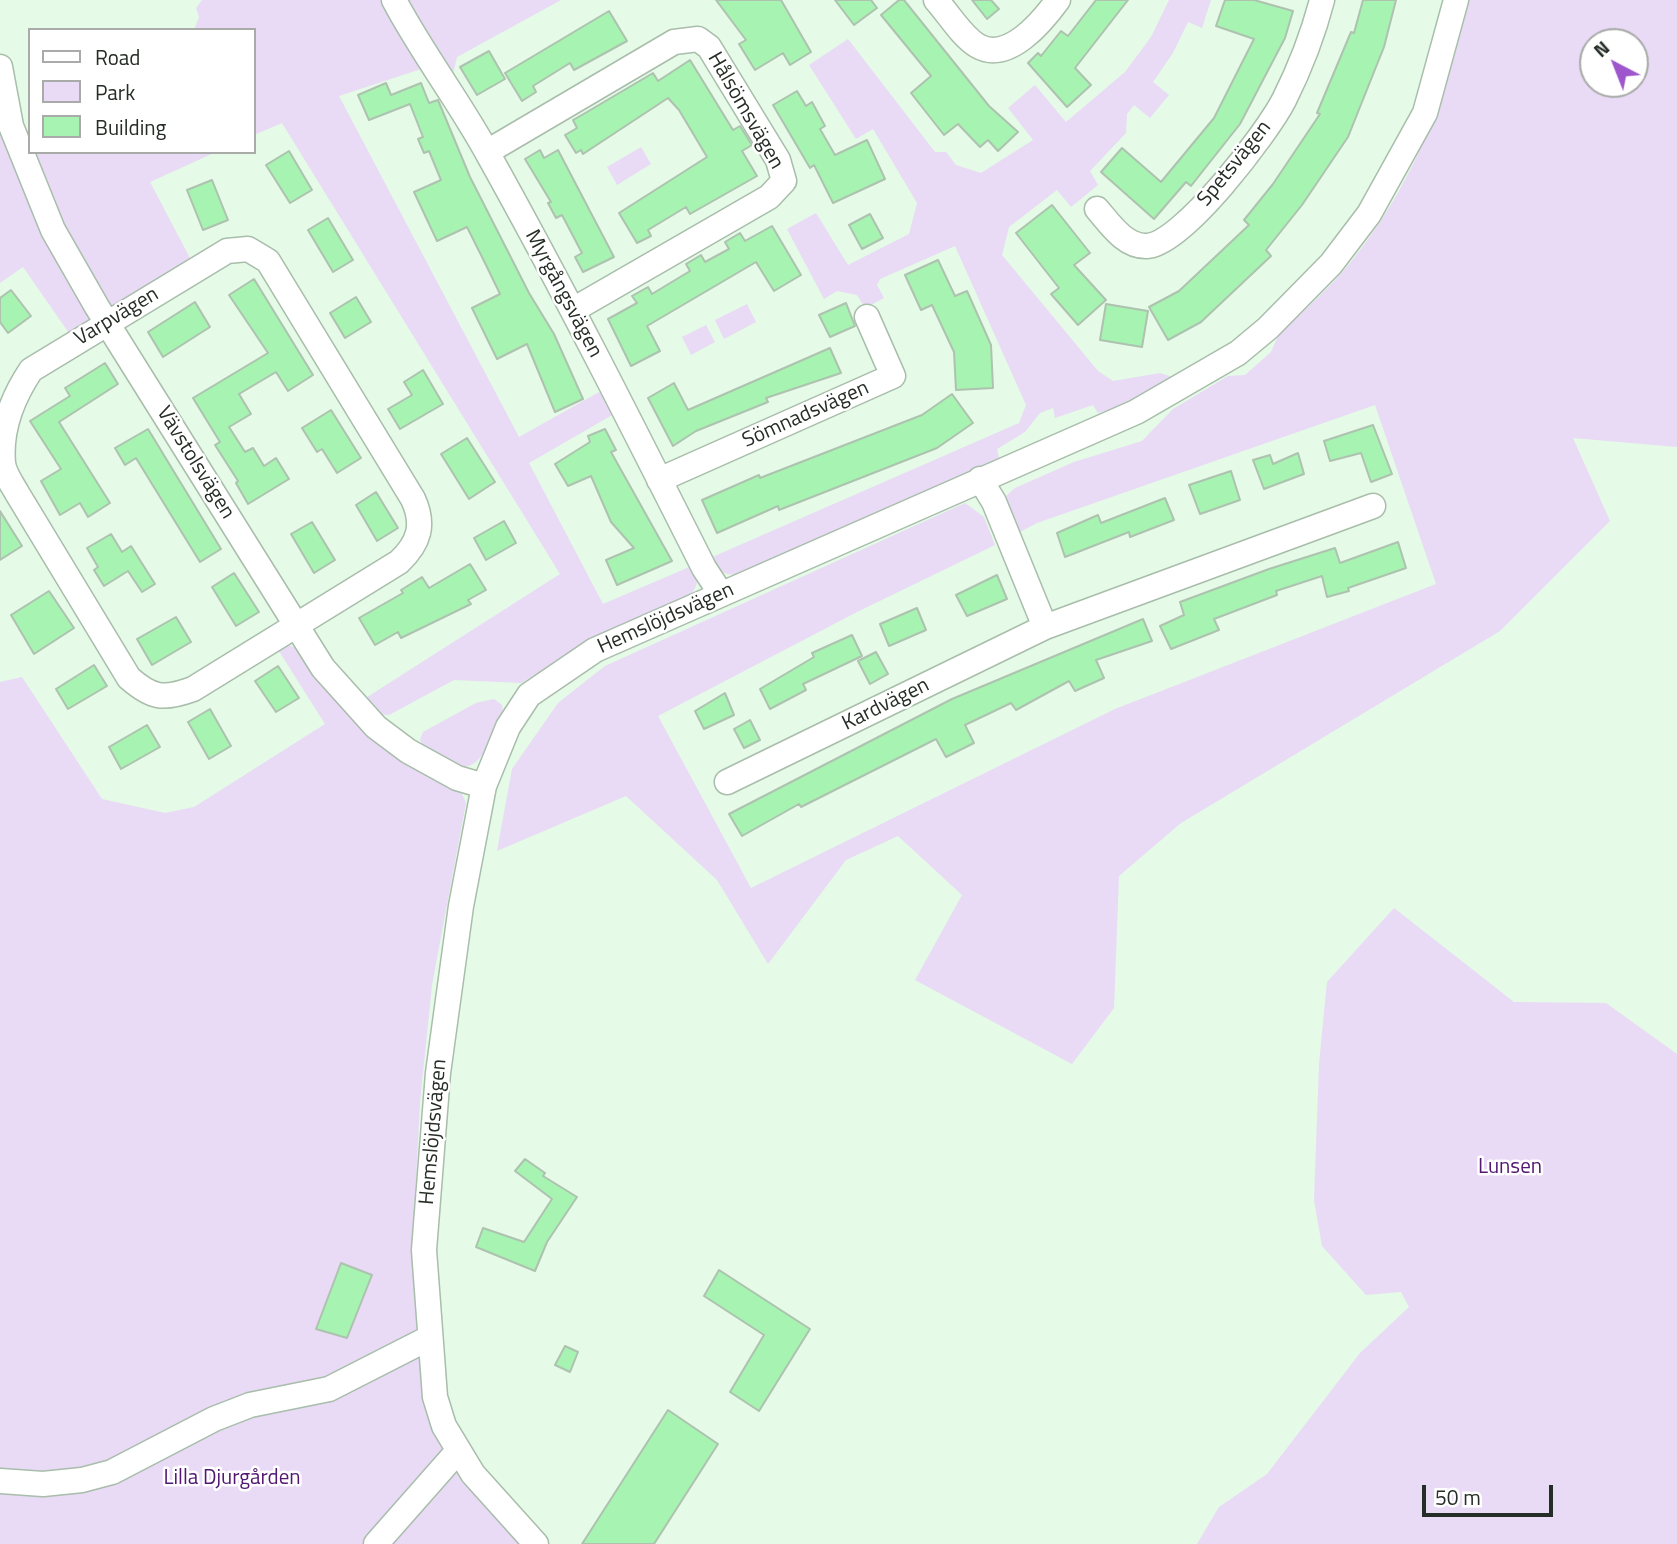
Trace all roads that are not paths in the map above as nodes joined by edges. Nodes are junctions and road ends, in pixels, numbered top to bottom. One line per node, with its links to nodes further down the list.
1 (394, 0): 7 (street, Myrgångsvägen)
2 (936, 0): 3 (street)
3 (1058, 0)
4 (1322, 0): 8 (street, Spetsvägen)
5 (1456, 0): 12 (street, Hemslöjdsvägen)
6 (0, 67): 11 (street, Vävstolsvägen)
7 (487, 152): 9 (street, Myrgångsvägen); 9 (street, Hålsömsvägen)
8 (1097, 209)
9 (573, 310): 13 (street, Myrgångsvägen)
10 (867, 317): 13 (street, Sömnadsvägen)
11 (107, 322): 16 (street, Vävstolsvägen); 16 (street, Varpvägen); 16 (street, Varpvägen)
12 (980, 479): 15 (street, Hemslöjdsvägen); 17 (street)
13 (659, 480): 15 (street, Myrgångsvägen)
14 (1373, 506): 17 (street, Kardvägen)
15 (721, 594): 19 (street, Hemslöjdsvägen)
16 (295, 624): 19 (street, Vävstolsvägen)
17 (1045, 627): 18 (street, Kardvägen)
18 (727, 782)
19 (484, 786): 20 (street, Hemslöjdsvägen)
20 (429, 1338): 21 (street, Hemslöjdsvägen); 22 (street)
21 (457, 1452): 23 (street); 24 (street, Hemslöjdsvägen)
22 (0, 1481)
23 (376, 1544)
24 (536, 1544)

